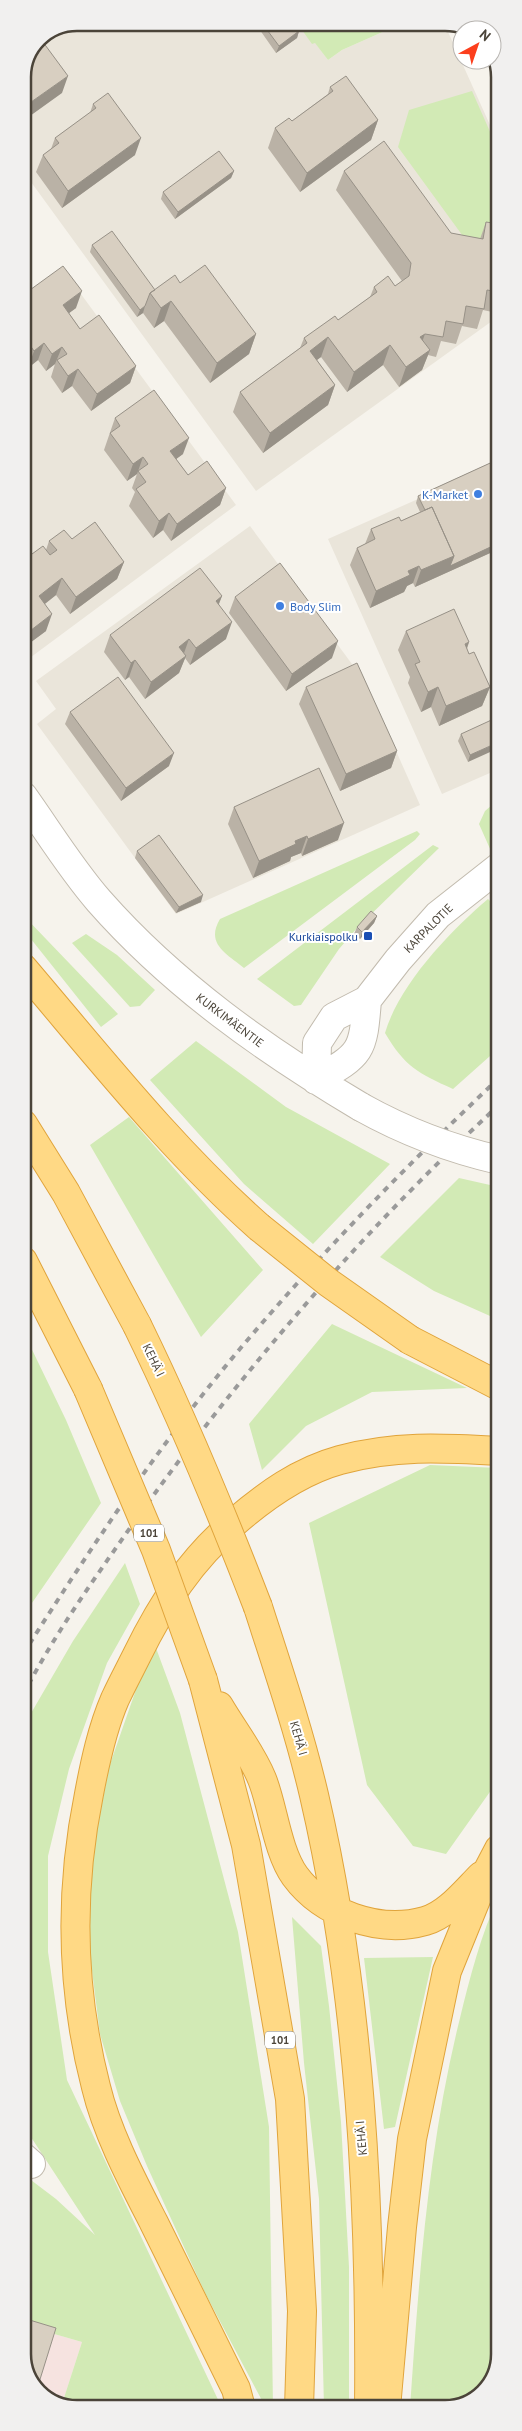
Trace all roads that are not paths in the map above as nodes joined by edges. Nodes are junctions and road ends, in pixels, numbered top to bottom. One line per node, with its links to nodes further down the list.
1 (31, 807): 5 (street, KURKIMÄENTIE)
2 (491, 873): 4 (street, KARPALOTIE)
3 (31, 977): 9 (highway, bridge)
4 (367, 1000): 5 (street); 5 (street, KARPALOTIE)
5 (316, 1080): 7 (street, KURKIMÄENTIE, bridge)
6 (31, 1137): 14 (highway, KEHÄ I, bridge)
7 (491, 1158)
8 (31, 1277): 11 (highway, 101, bridge)
9 (491, 1382)
10 (491, 1451): 15 (highway)
11 (203, 1680): 14 (highway); 16 (highway, 101)
12 (491, 1863): 14 (highway)
13 (491, 1867): 18 (highway)
14 (335, 1911): 17 (highway, KEHÄ I)
15 (239, 2400)
16 (299, 2400)
17 (369, 2400)
18 (387, 2400)

